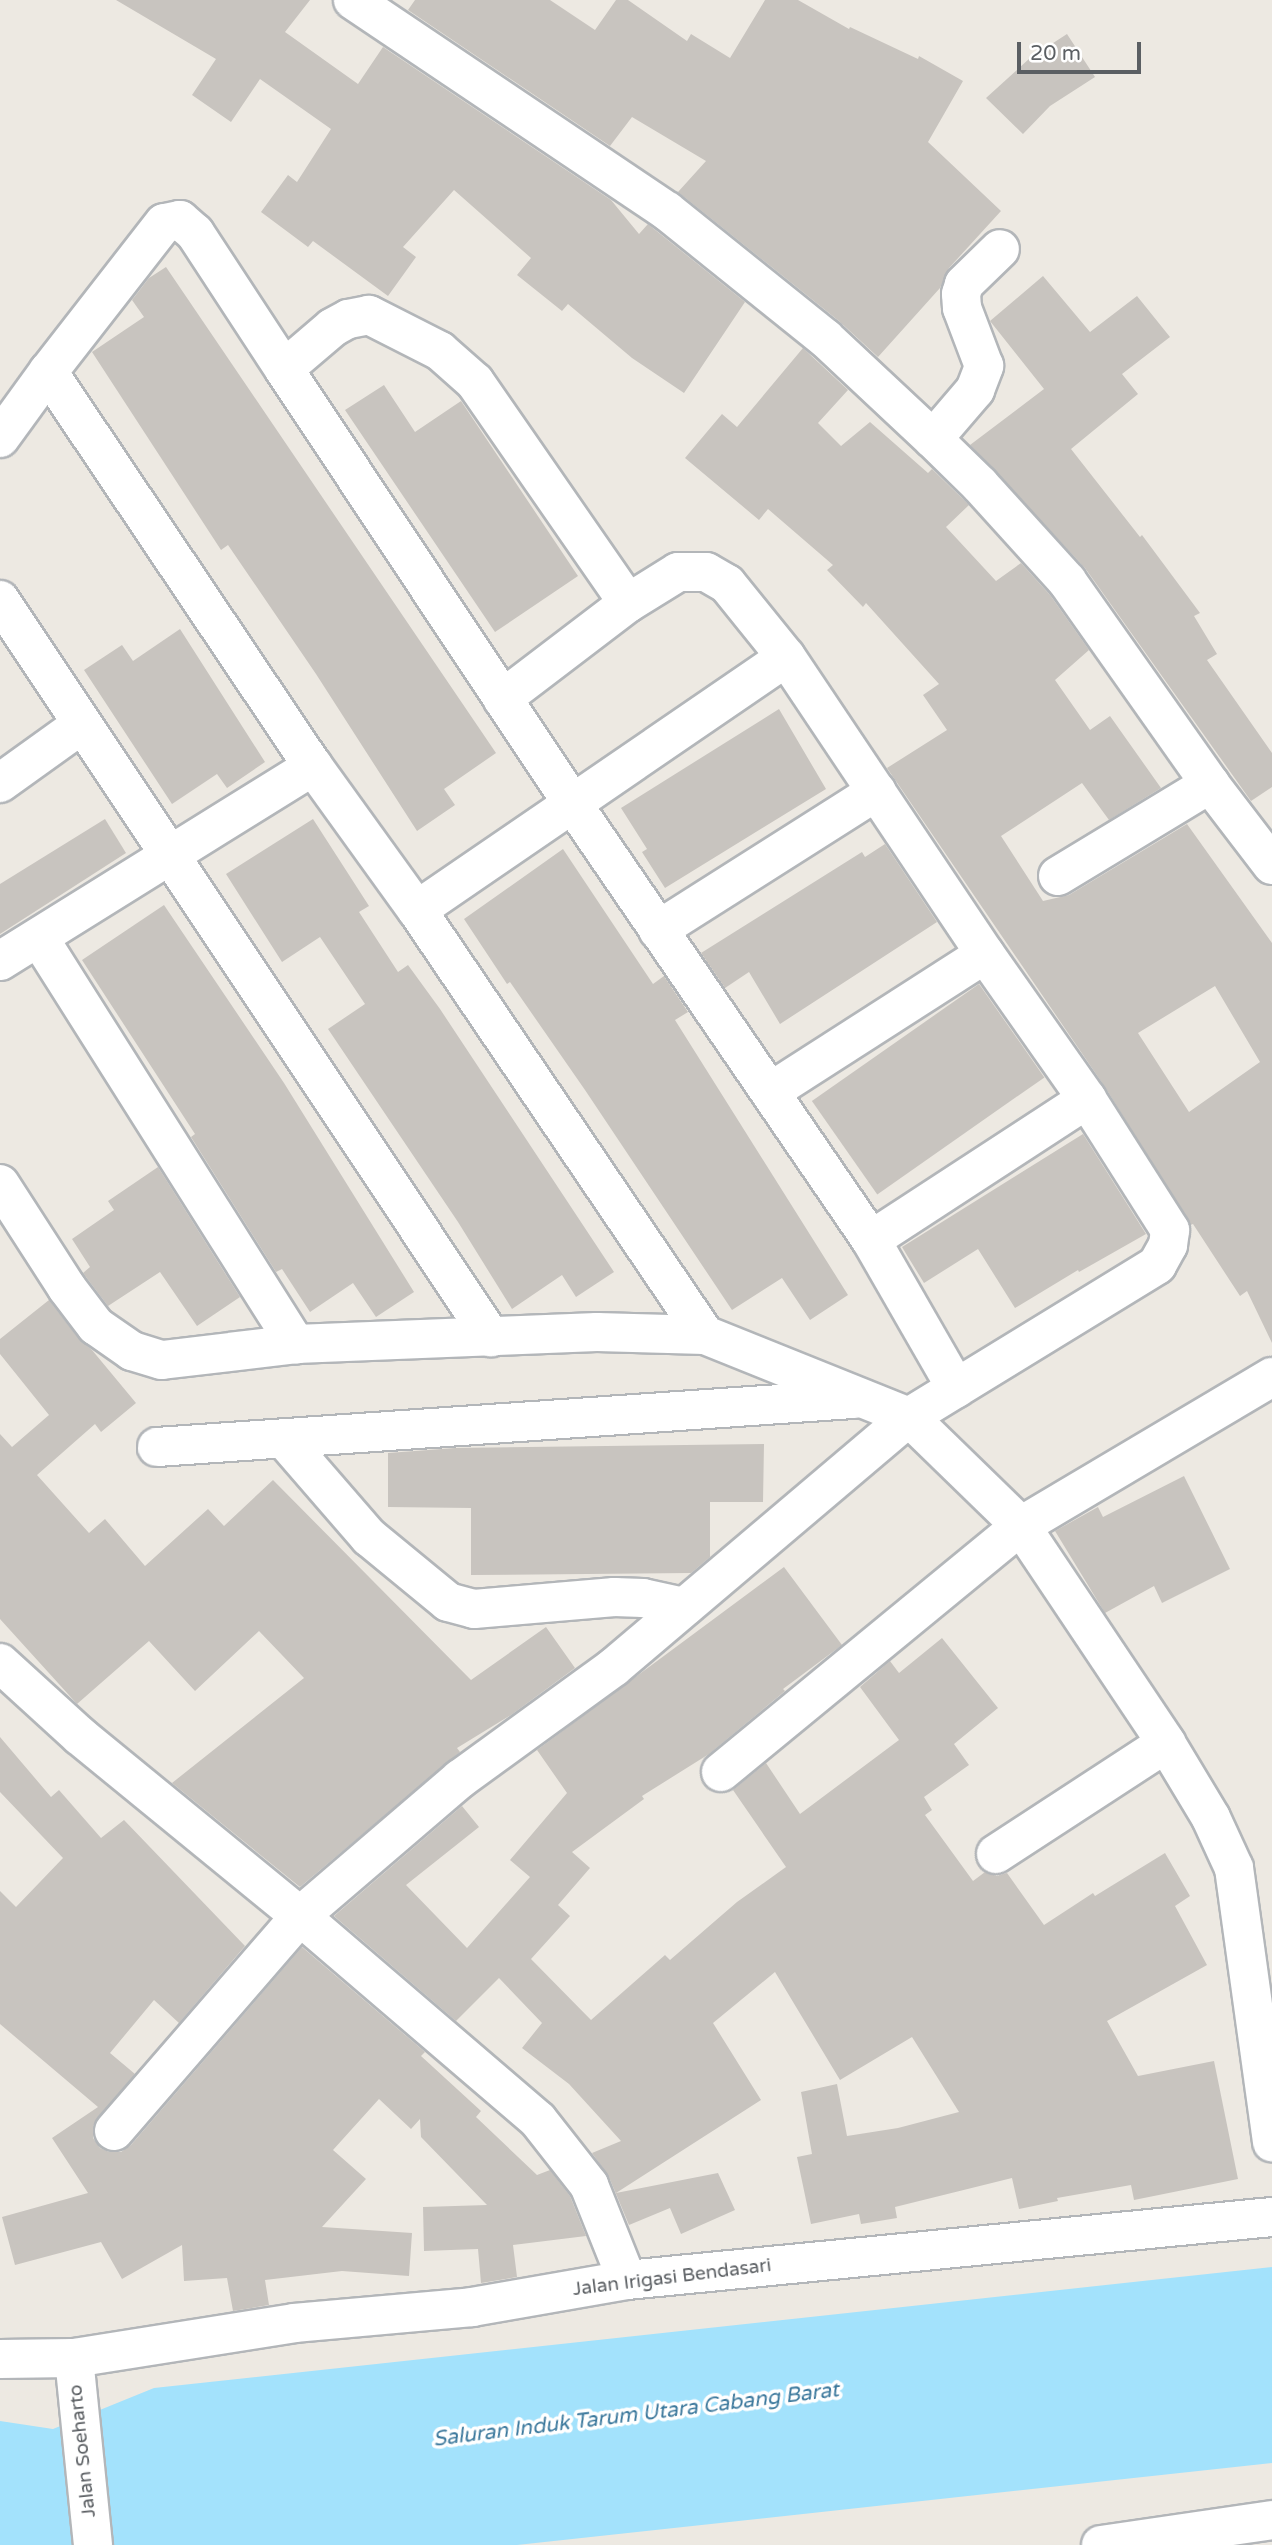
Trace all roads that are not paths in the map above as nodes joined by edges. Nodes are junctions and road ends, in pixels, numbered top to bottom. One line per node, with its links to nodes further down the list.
1 (354, 0): 6 (street)
2 (1000, 249): 6 (street)
3 (284, 369): 4 (street); 8 (street); 10 (street)
4 (48, 372): 5 (street); 12 (street)
5 (0, 438)
6 (933, 439): 14 (street)
7 (0, 600): 11 (street)
8 (628, 603): 9 (street); 10 (street)
9 (786, 657): 15 (street); 16 (street)
10 (502, 699): 16 (street)
11 (82, 724): 13 (street); 17 (street)
12 (313, 766): 17 (street); 20 (street)
13 (0, 782)
14 (1210, 784): 18 (street); 19 (street)
15 (877, 791): 21 (street); 23 (street)
16 (572, 803): 20 (street); 21 (street)
17 (168, 854): 22 (street); 30 (street)
18 (1272, 865)
19 (1058, 876)
20 (417, 910): 29 (street)
21 (658, 930): 25 (street)
22 (39, 938): 24 (street); 31 (street)
23 (985, 954): 25 (street); 26 (street)
24 (0, 961)
25 (770, 1092): 28 (street)
26 (1087, 1099): 28 (street); 33 (street)
27 (0, 1184): 31 (street)
28 (871, 1240): 33 (street)
29 (705, 1335): 30 (street); 34 (street)
30 (491, 1337): 31 (street)
31 (296, 1343)
32 (1272, 1377): 38 (street)
33 (956, 1388): 35 (street)
34 (863, 1399): 35 (street); 36 (street)
35 (909, 1417): 38 (street); 39 (street)
36 (284, 1439): 37 (street); 39 (street)
37 (157, 1447)
38 (1021, 1526): 41 (street); 42 (street)
39 (684, 1608): 44 (street)
40 (0, 1663): 44 (street)
41 (1166, 1742): 43 (street); 46 (street)
42 (721, 1772)
43 (996, 1854)
44 (300, 1916): 45 (street); 48 (street)
45 (114, 2131)
46 (1272, 2142)
47 (1272, 2217): 48 (street, Jalan Irigasi Bendasari)
48 (627, 2280): 49 (street, Jalan Irigasi Bendasari)
49 (74, 2358): 50 (street, Jalan Irigasi Bendasari); 52 (street, Jalan Soeharto)
50 (0, 2359)
51 (1272, 2520): 53 (street)
52 (93, 2545)
53 (1101, 2545)

